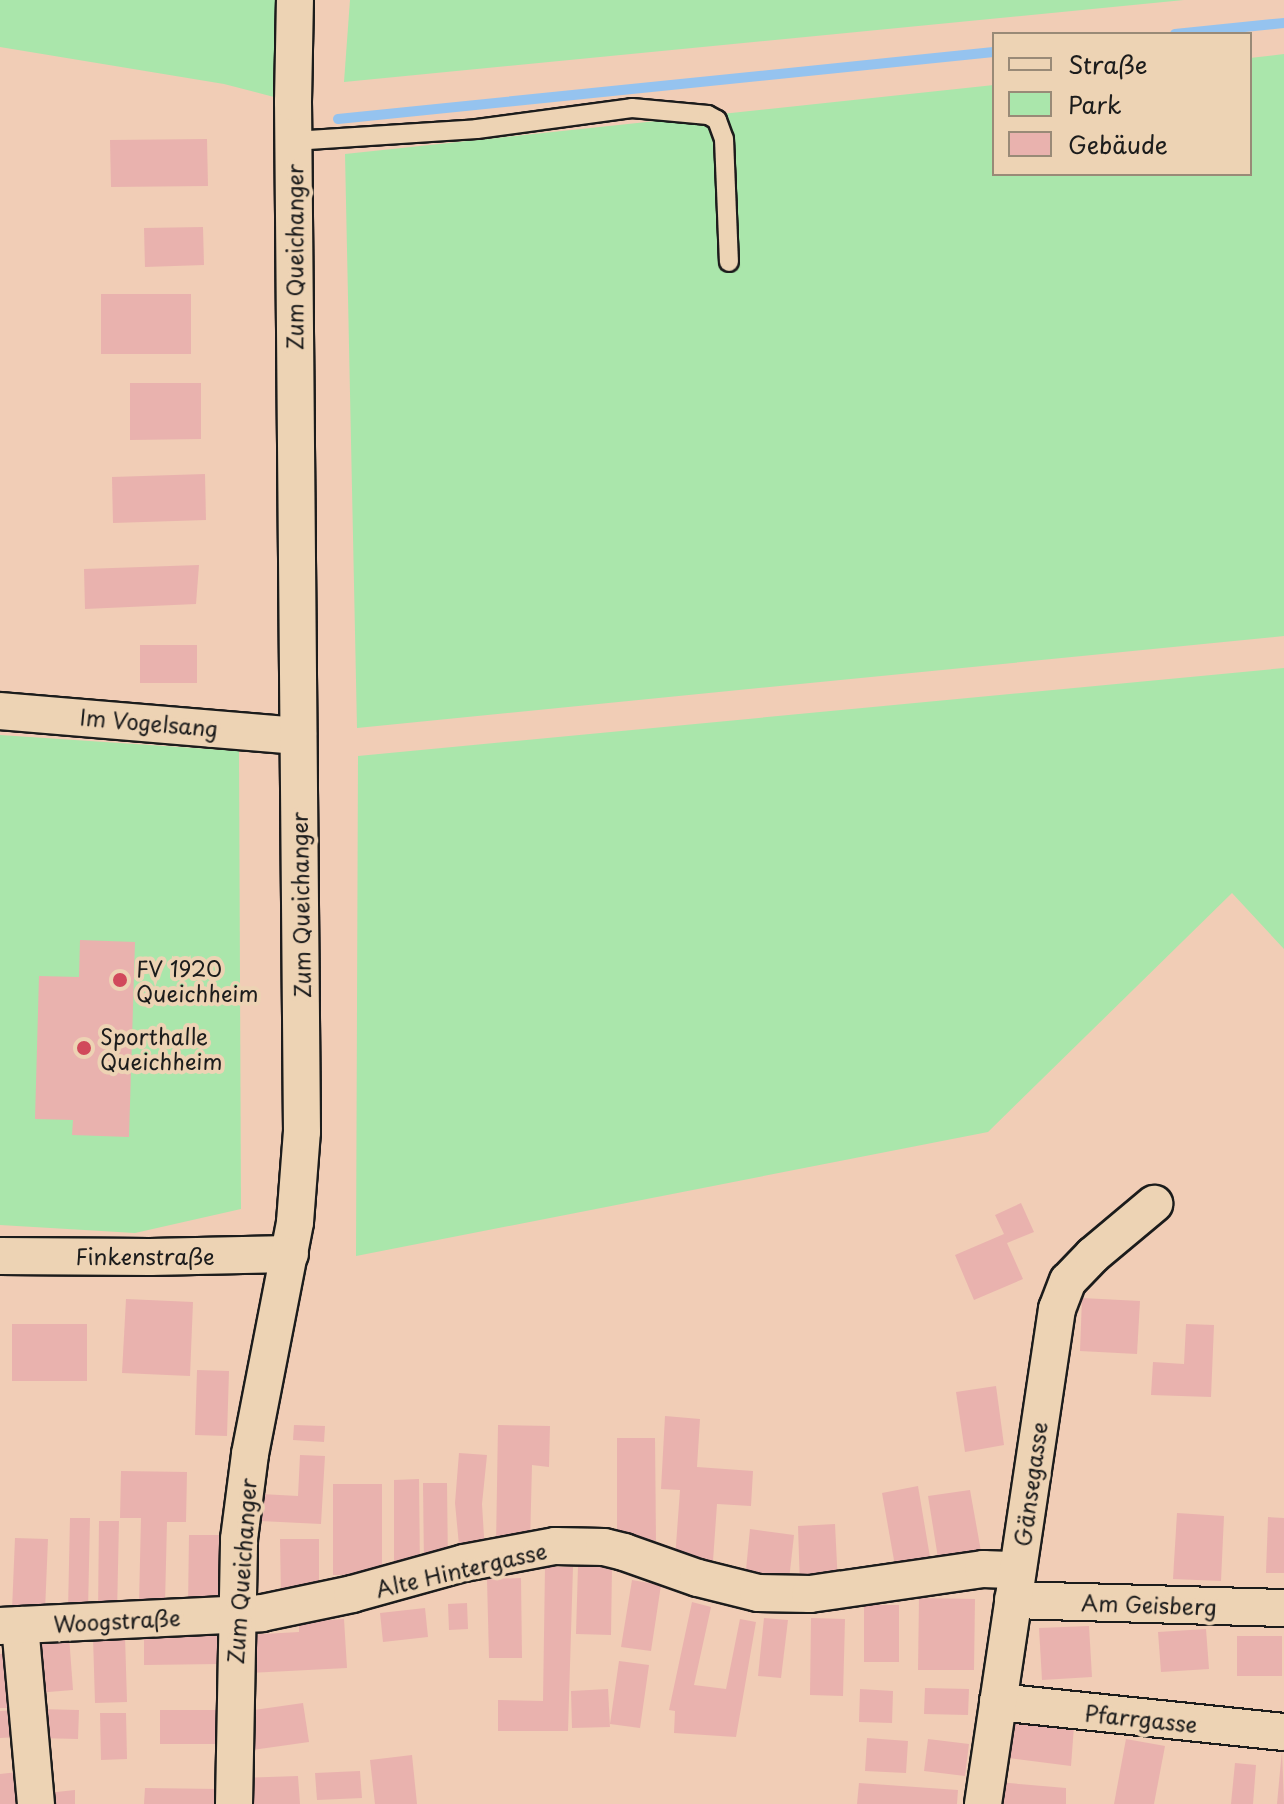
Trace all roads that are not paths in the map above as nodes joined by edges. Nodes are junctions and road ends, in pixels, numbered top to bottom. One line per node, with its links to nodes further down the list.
1 (295, 0): 2 (street, Zum Queichanger)
2 (293, 141): 3 (lane); 5 (street, Zum Queichanger)
3 (729, 262)
4 (0, 711): 5 (street, Im Vogelsang)
5 (298, 736): 7 (street, Zum Queichanger)
6 (1154, 1204): 9 (street, Gänsegasse)
7 (290, 1254): 8 (street, Finkenstraße); 11 (street, Zum Queichanger)
8 (0, 1256)
9 (1015, 1585): 10 (street, Am Geisberg); 11 (street, Alte Hintergasse); 13 (street, Gänsegasse)
10 (1284, 1608)
11 (235, 1615): 12 (street, Woogstraße); 16 (street, Zum Queichanger)
12 (10, 1626): 15 (street)
13 (998, 1702): 14 (street, Pfarrgasse); 17 (street, Gänsegasse)
14 (1284, 1732)
15 (36, 1804)
16 (234, 1804)
17 (983, 1804)

